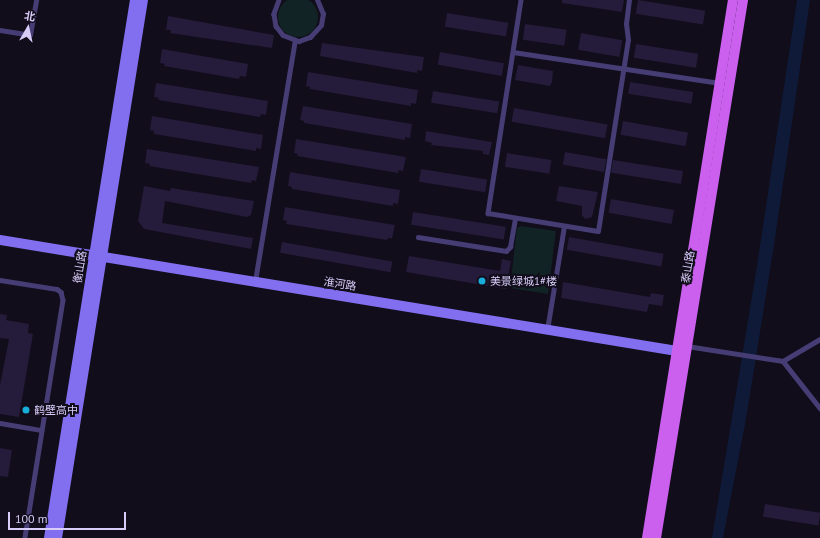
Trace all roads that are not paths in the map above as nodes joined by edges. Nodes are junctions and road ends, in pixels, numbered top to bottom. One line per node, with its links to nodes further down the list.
1 (36, 0): 10 (lane)
2 (135, 0): 19 (street, 衡山路)
3 (143, 0): 19 (street, 衡山路)
4 (280, 0): 11 (lane)
5 (317, 0): 11 (lane)
6 (521, 0): 12 (lane)
7 (630, 0): 13 (lane)
8 (734, 0): 14 (main road, 泰山路)
9 (743, 0): 24 (main road, 泰山路)
10 (0, 30)
11 (296, 40): 21 (lane)
12 (513, 52): 13 (lane); 15 (lane)
13 (624, 70): 14 (lane); 16 (lane)
14 (720, 83): 25 (main road, 泰山路)
15 (515, 218): 16 (lane); 17 (lane)
16 (564, 226): 22 (lane)
17 (418, 237)
18 (0, 240): 19 (street, 淮河路)
19 (98, 256): 21 (street, 淮河路); 31 (street, 衡山路); 32 (street, 衡山路)
20 (0, 280): 29 (lane)
21 (255, 282): 22 (street, 淮河路)
22 (547, 330): 25 (street, 淮河路)
23 (820, 339): 26 (lane)
24 (687, 346): 26 (lane); 34 (main road, 泰山路)
25 (677, 351): 33 (main road, 泰山路)
26 (783, 361): 27 (lane)
27 (820, 408)
28 (0, 423): 29 (lane)
29 (41, 430): 30 (lane)
30 (25, 538)
31 (49, 538)
32 (57, 538)
33 (647, 538)
34 (656, 538)

